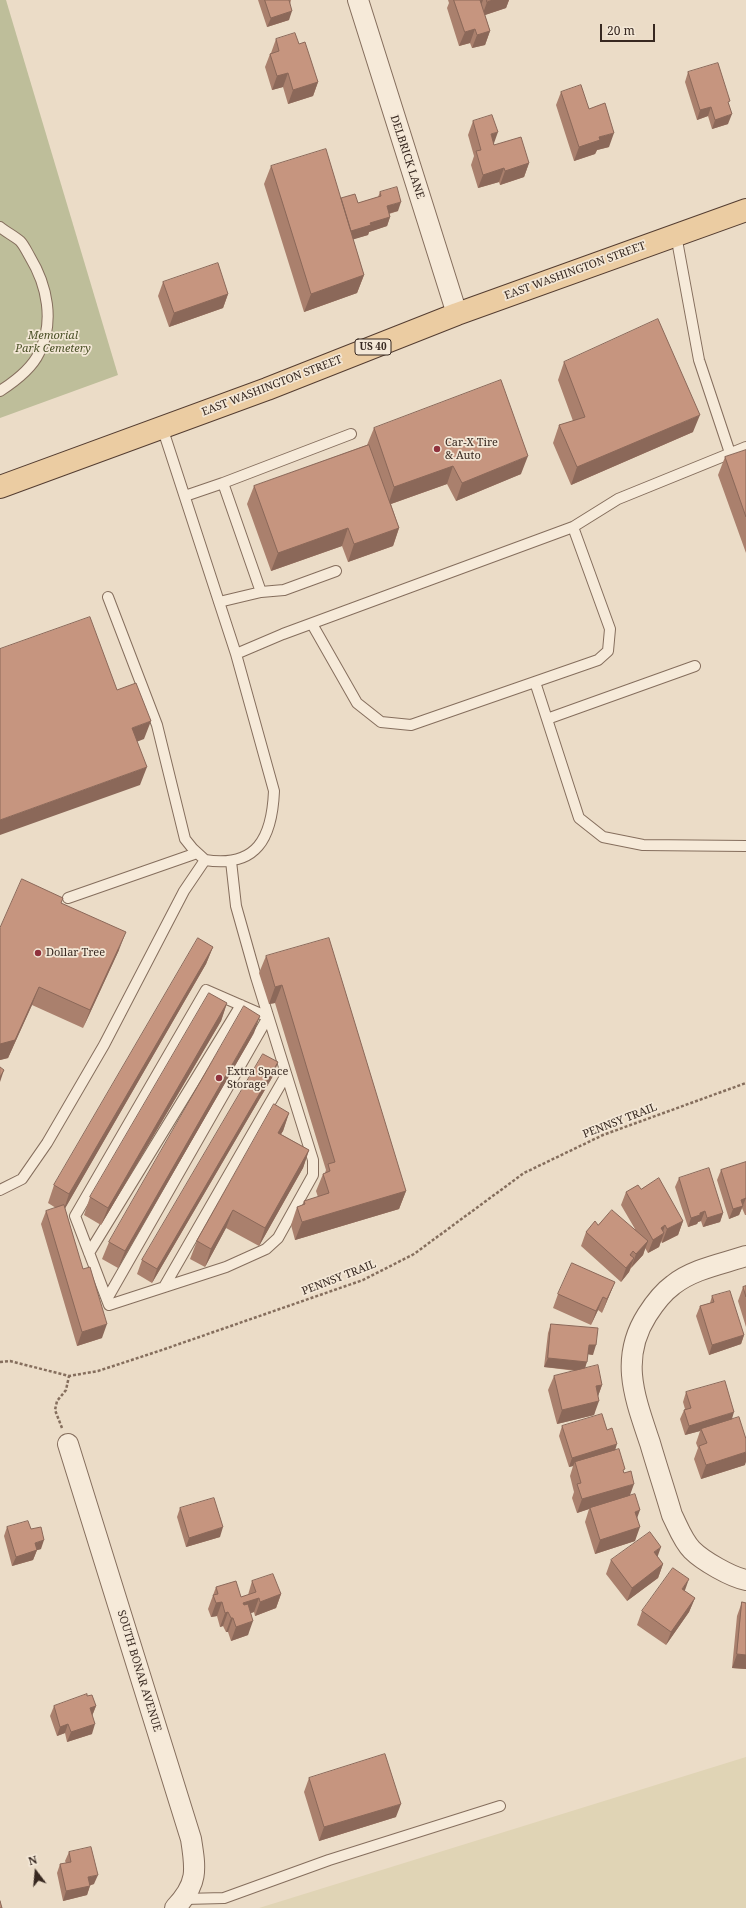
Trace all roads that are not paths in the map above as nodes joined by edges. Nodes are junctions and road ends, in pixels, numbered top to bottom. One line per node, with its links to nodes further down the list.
1 (358, 0): 5 (street, DELBRICK LANE)
2 (746, 210): 4 (main road, EAST WASHINGTON STREET / US 40)
3 (0, 227): 6 (lane)
4 (676, 235): 5 (main road, EAST WASHINGTON STREET / US 40); 10 (lane)
5 (457, 314): 7 (main road, EAST WASHINGTON STREET / US 40)
6 (0, 391)
7 (162, 427): 12 (main road, EAST WASHINGTON STREET / US 40); 13 (lane)
8 (351, 434): 11 (lane)
9 (746, 447): 10 (lane)
10 (730, 453): 14 (lane)
11 (223, 483): 13 (lane); 16 (lane)
12 (0, 487)
13 (185, 496): 18 (lane)
14 (573, 527): 19 (lane); 22 (lane)
15 (336, 571): 16 (lane)
16 (261, 592): 18 (lane)
17 (108, 597): 25 (lane)
18 (219, 602): 20 (lane)
19 (312, 624): 20 (lane); 22 (lane)
20 (236, 654): 27 (lane)
21 (695, 666): 23 (lane)
22 (534, 682): 23 (lane)
23 (546, 718): 24 (lane)
24 (746, 846)
25 (197, 853): 26 (lane); 28 (lane)
26 (205, 860): 27 (lane); 32 (lane)
27 (230, 861): 30 (lane)
28 (68, 898)
29 (241, 1005): 30 (lane); 33 (lane); 33 (lane)
30 (268, 1017): 31 (lane); 36 (lane)
31 (286, 1074): 35 (lane); 35 (lane)
32 (0, 1190)
33 (89, 1253): 36 (lane)
34 (746, 1256): 38 (street)
35 (164, 1288): 36 (lane)
36 (107, 1299)
37 (68, 1444): 40 (street, SOUTH BONAR AVENUE)
38 (746, 1580)
39 (500, 1806): 40 (lane)
40 (180, 1904)

